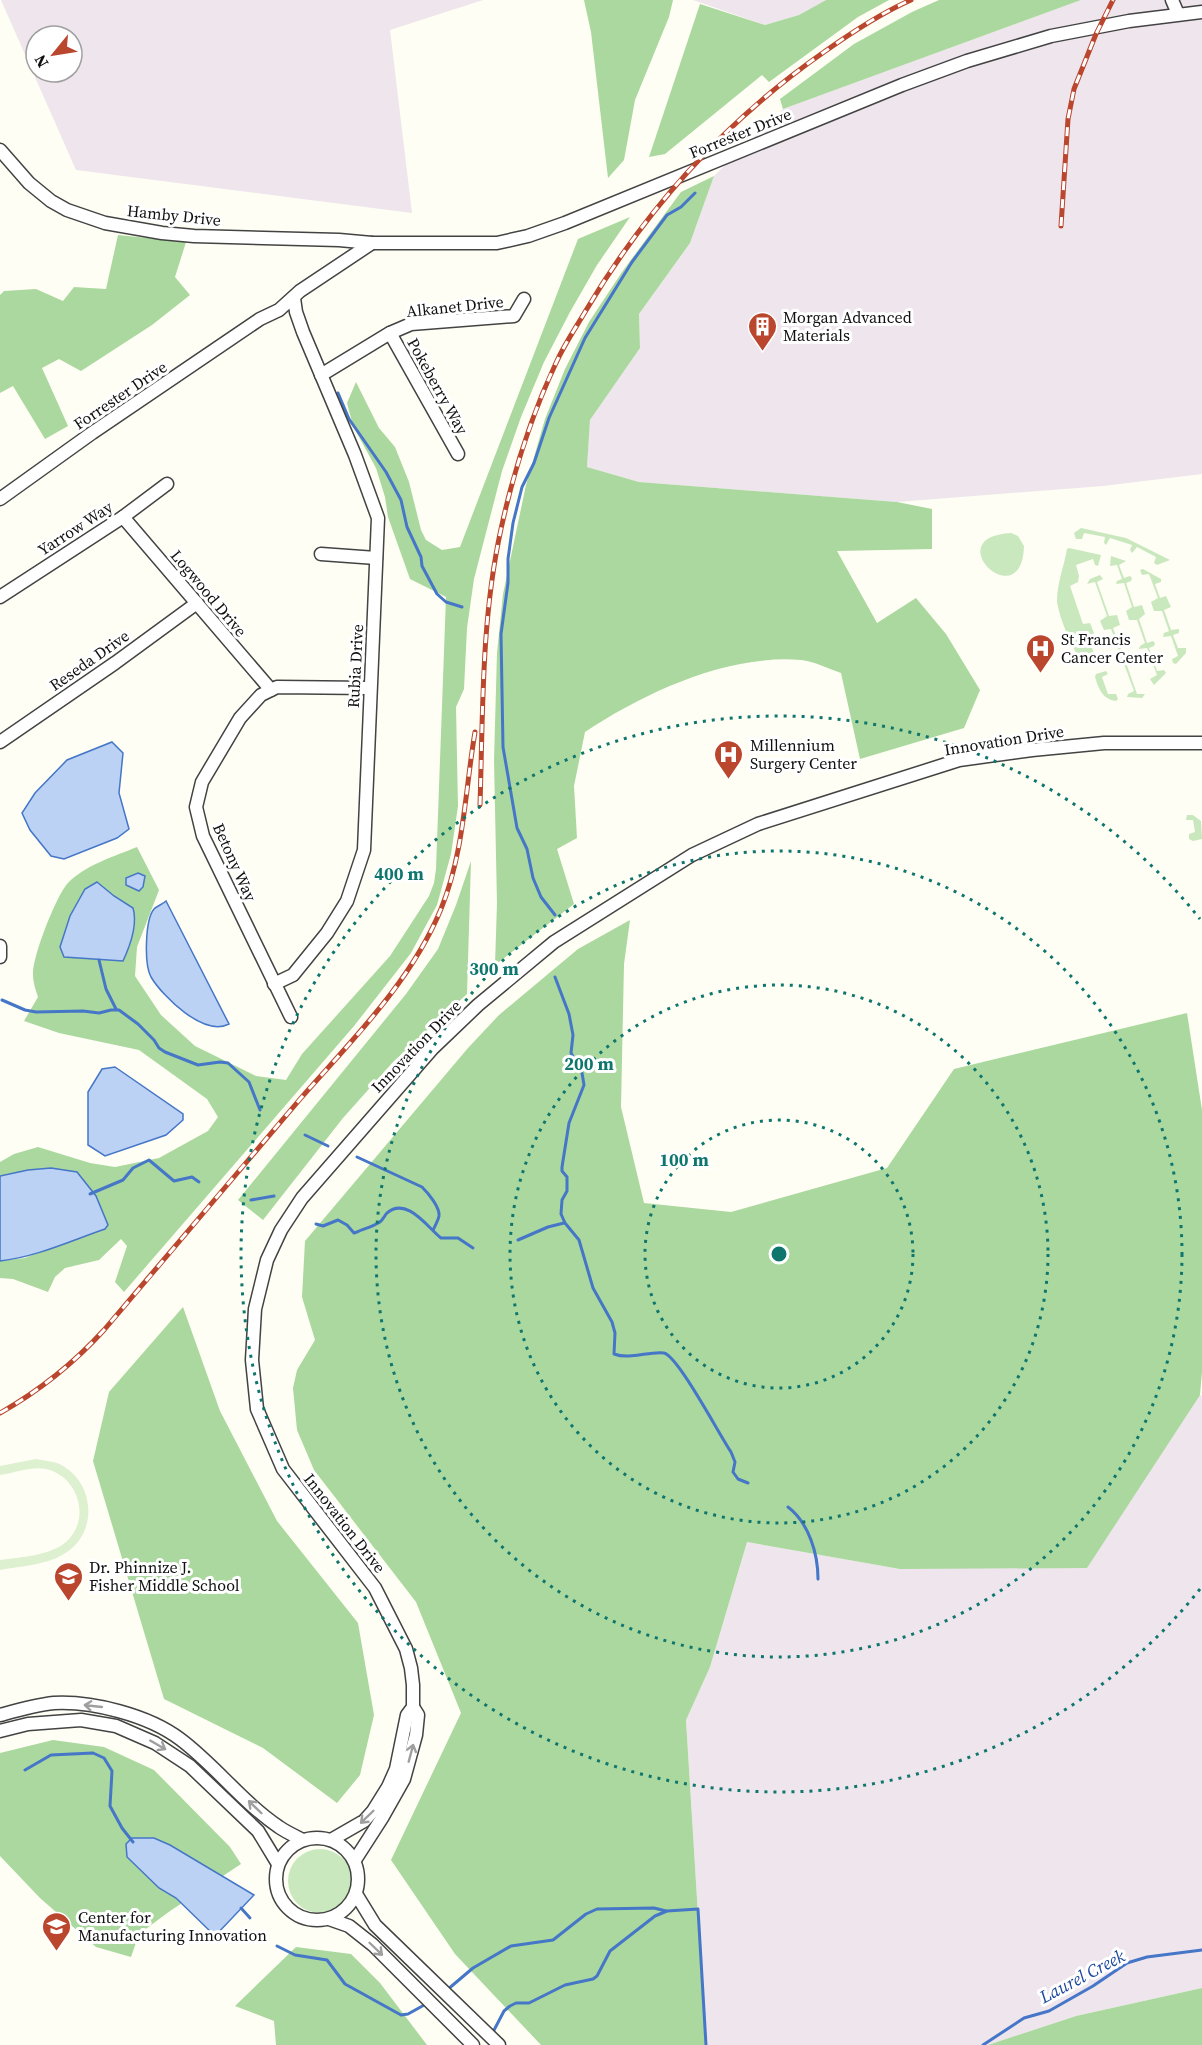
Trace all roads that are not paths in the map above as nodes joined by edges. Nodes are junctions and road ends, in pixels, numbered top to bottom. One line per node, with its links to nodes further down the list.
1 (1172, 0): 3 (street)
2 (1202, 12): 3 (street, Forrester Drive)
3 (1178, 14): 5 (street, Forrester Drive)
4 (0, 150): 5 (street, Hamby Drive)
5 (372, 243): 6 (street, Forrester Drive)
6 (297, 295): 8 (street, Forrester Drive); 9 (street, Forrester Drive); 10 (street, Rubia Drive)
7 (525, 299): 11 (street, Alkanet Drive)
8 (279, 310): 9 (street, Forrester Drive); 10 (street, Rubia Drive)
9 (260, 319): 15 (street, Forrester Drive)
10 (303, 332): 12 (street, Rubia Drive)
11 (390, 333): 12 (street, Alkanet Drive); 13 (street, Pokeberry Way)
12 (321, 375): 18 (street, Rubia Drive)
13 (458, 454)
14 (167, 484): 16 (street, Yarrow Way)
15 (0, 499)
16 (123, 517): 19 (street, Yarrow Way); 20 (street, Logwood Drive)
17 (321, 554): 18 (street)
18 (376, 558): 21 (street, Rubia Drive)
19 (0, 597)
20 (196, 603): 22 (street, Logwood Drive); 23 (street, Reseda Drive)
21 (370, 688): 22 (street); 27 (street, Rubia Drive)
22 (271, 690): 27 (street, Betony Way)
23 (0, 742)
24 (1202, 743): 29 (street, Innovation Drive)
25 (0, 946): 26 (street)
26 (0, 957)
27 (274, 984): 28 (street, Betony Way)
28 (291, 1017)
29 (413, 1707): 33 (street, Innovation Drive, one-way to 33); 34 (street, Innovation Drive, one-way to 29)
30 (0, 1715): 32 (street, one-way to 30)
31 (0, 1731): 35 (street, one-way to 35)
32 (303, 1840): 33 (street); 35 (street)
33 (331, 1840): 34 (street)
34 (355, 1860): 36 (street)
35 (277, 1869): 37 (street)
36 (356, 1894): 37 (street); 39 (street)
37 (329, 1919): 38 (street, one-way to 38)
38 (469, 2041)
39 (499, 2045)

